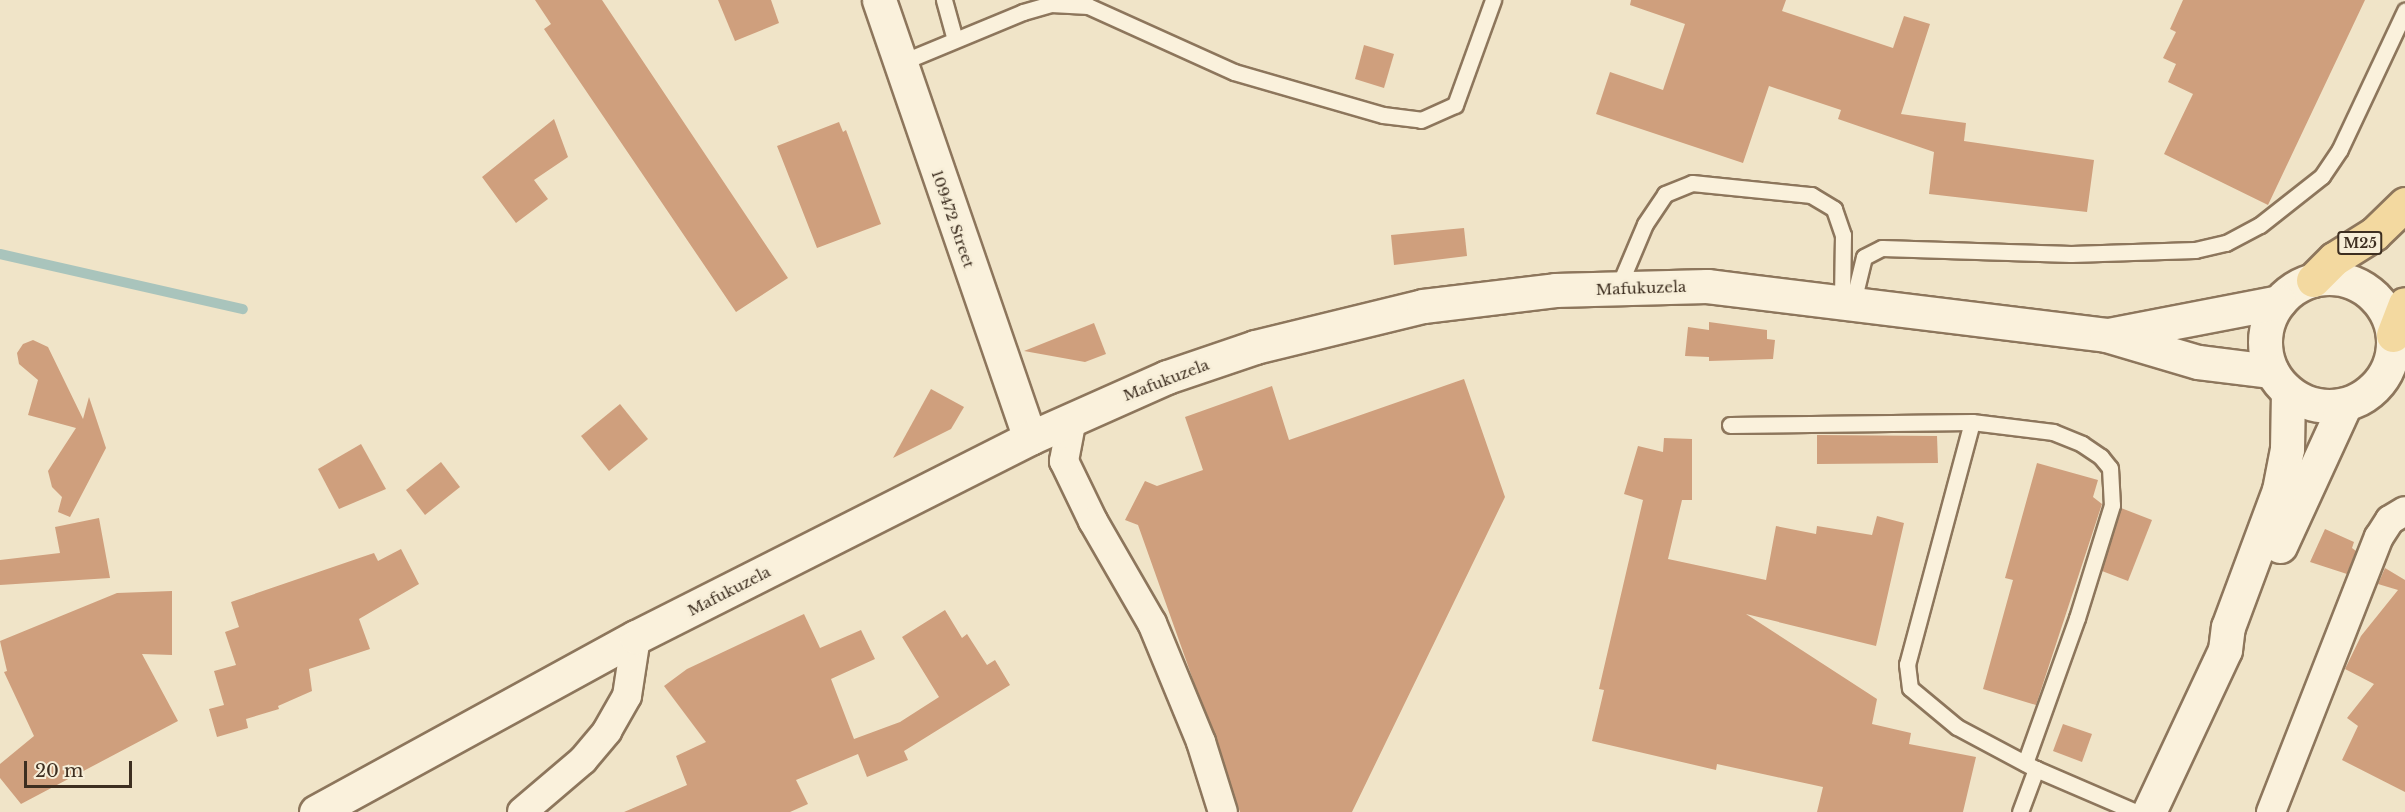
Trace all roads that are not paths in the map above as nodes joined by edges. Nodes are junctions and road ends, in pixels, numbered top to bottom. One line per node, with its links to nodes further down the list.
1 (879, 0): 7 (main road, 109472 Street)
2 (944, 0): 6 (lane)
3 (1493, 0): 4 (lane)
4 (1040, 3): 6 (lane)
5 (2405, 11): 11 (lane)
6 (955, 40): 7 (lane)
7 (900, 63): 21 (main road, 109472 Street)
8 (2405, 204): 9 (main road, M25)
9 (2313, 280): 12 (main road, M25); 15 (main road)
10 (1618, 288): 11 (main road, Mafukuzela); 11 (lane); 18 (main road, Mafukuzela)
11 (1847, 302): 14 (main road, Mafukuzela)
12 (2279, 302): 14 (main road); 16 (main road)
13 (2405, 304): 15 (main road)
14 (2106, 335): 16 (main road)
15 (2393, 335): 17 (main road)
16 (2280, 382): 17 (main road); 24 (main road)
17 (2345, 405): 24 (main road)
18 (1072, 419): 21 (main road, Mafukuzela); 28 (street)
19 (1972, 423): 20 (lane); 25 (lane); 25 (lane)
20 (1730, 425)
21 (1030, 438): 23 (main road, Mafukuzela)
22 (2405, 511): 32 (street)
23 (636, 637): 26 (main road, Mafukuzela); 27 (street)
24 (2225, 650): 31 (main road)
25 (2031, 766): 29 (lane); 30 (lane)
26 (316, 812)
27 (522, 812)
28 (1223, 812)
29 (2020, 812)
30 (2136, 812)
31 (2150, 812)
32 (2271, 812)

